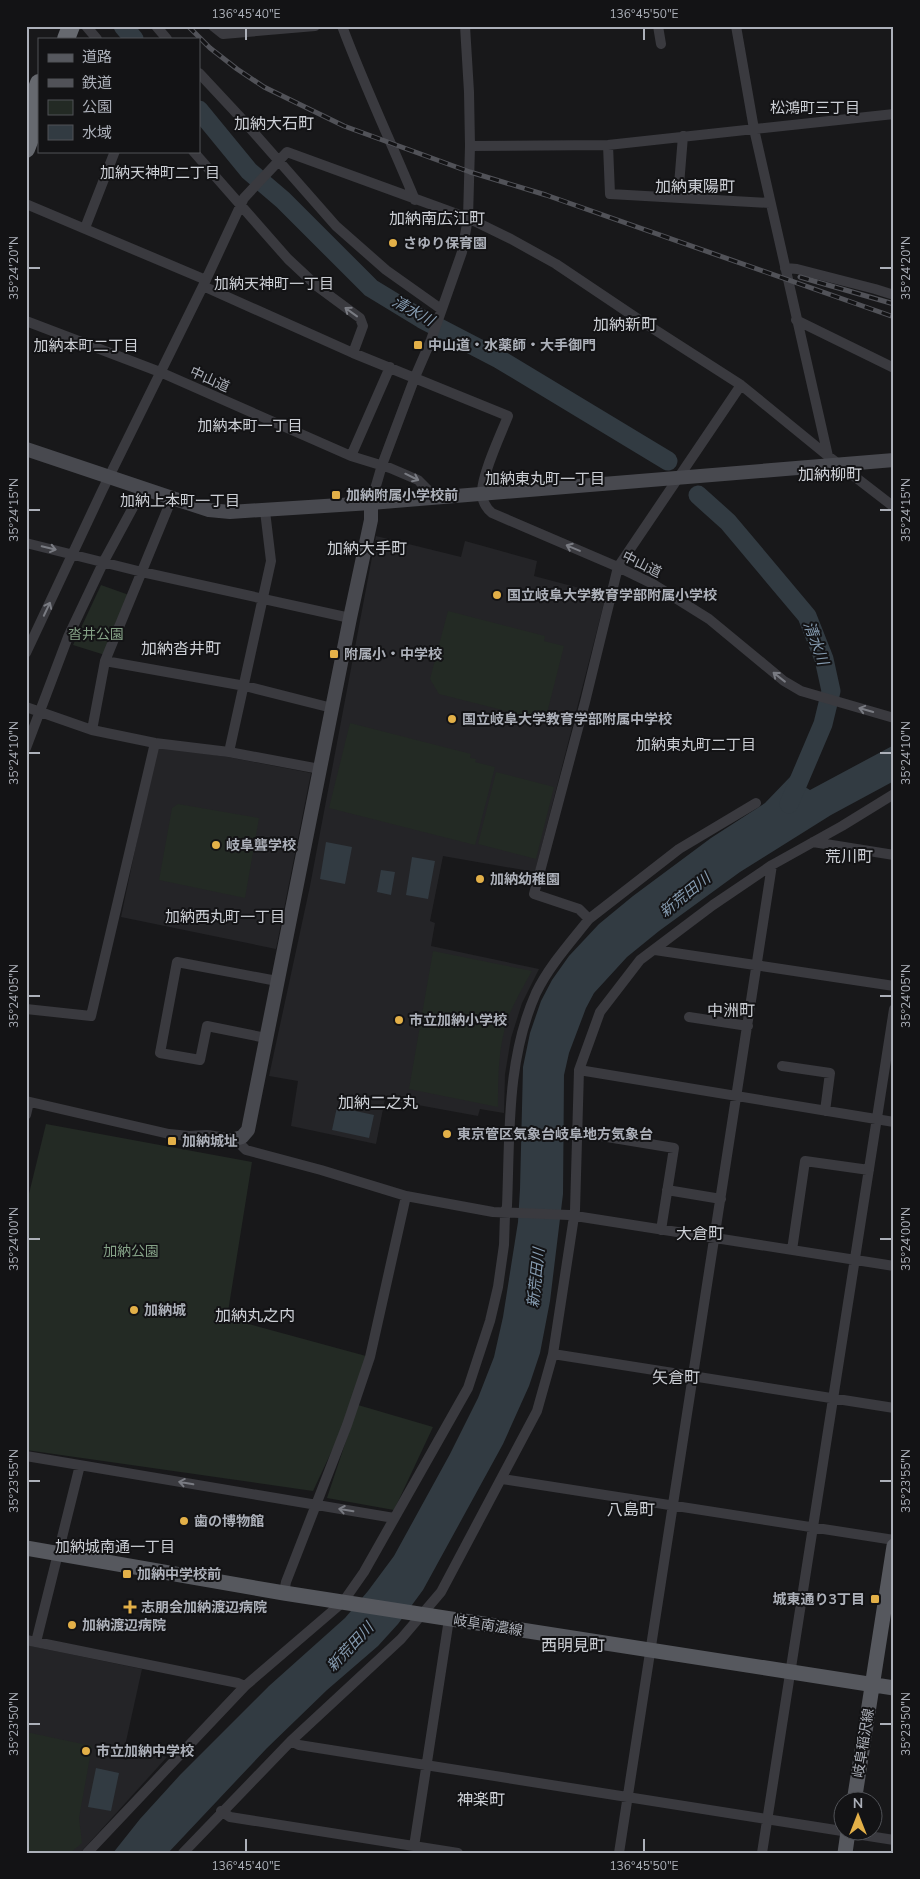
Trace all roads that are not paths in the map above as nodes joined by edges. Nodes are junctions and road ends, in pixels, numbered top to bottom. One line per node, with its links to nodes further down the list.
1 (58, 26): 11 (highway)
2 (71, 26): 12 (highway)
3 (86, 26): 13 (street)
4 (156, 26): 14 (street)
5 (213, 26): 6 (street)
6 (315, 26)
7 (342, 26): 30 (street)
8 (465, 26): 24 (street)
9 (658, 26): 15 (street)
10 (736, 26): 21 (street)
11 (54, 38)
12 (66, 38)
13 (95, 38)
14 (166, 38)
15 (661, 44)
16 (200, 74): 28 (street)
17 (38, 86): 19 (highway)
18 (894, 114): 21 (street)
19 (26, 118)
20 (38, 118): 25 (highway)
21 (754, 128): 22 (street); 31 (street)
22 (683, 136): 23 (street); 29 (street)
23 (608, 145): 24 (street); 29 (street)
24 (470, 146): 34 (street)
25 (26, 149)
26 (115, 152): 35 (street)
27 (194, 152): 33 (street)
28 (279, 160): 30 (street); 33 (street); 39 (street)
29 (678, 197): 31 (street)
30 (415, 200): 34 (street)
31 (770, 203): 36 (street)
32 (26, 204): 35 (street)
33 (241, 204): 37 (street); 42 (street, one-way to 33)
34 (468, 218): 39 (street); 47 (street)
35 (85, 228): 37 (street)
36 (785, 268): 38 (street); 40 (street)
37 (205, 283): 42 (street); 45 (street)
38 (894, 295)
39 (440, 313): 46 (street)
40 (796, 320): 44 (street); 50 (street)
41 (26, 321): 45 (street, 中山道)
42 (353, 353): 43 (street)
43 (390, 367): 46 (street); 49 (street)
44 (894, 368)
45 (160, 372): 49 (street, 中山道); 54 (street)
46 (415, 377): 53 (street); 57 (street)
47 (741, 385): 50 (street); 55 (street)
48 (26, 449): 54 (street)
49 (351, 456): 53 (street, 中山道)
50 (828, 456): 52 (street)
51 (894, 460): 52 (street)
52 (840, 465): 55 (street); 61 (street)
53 (382, 466): 59 (street, 中山道, one-way to 59); 60 (street)
54 (109, 477): 56 (street); 64 (street)
55 (678, 478): 57 (street); 66 (street)
56 (143, 489): 58 (street); 65 (street)
57 (482, 494): 59 (street); 66 (street, 中山道, one-way to 57)
58 (172, 498): 62 (street); 67 (street)
59 (436, 498): 60 (street)
60 (371, 503): 62 (street); 69 (street)
61 (894, 507)
62 (266, 511): 68 (street)
63 (26, 543): 64 (street, one-way to 64)
64 (72, 553): 65 (street); 70 (street, one-way to 64)
65 (104, 562): 67 (street); 75 (street)
66 (618, 566): 76 (street, 中山道, one-way to 66); 87 (street)
67 (142, 572): 68 (street); 71 (street)
68 (262, 599): 69 (street); 72 (street)
69 (350, 618): 74 (street)
70 (26, 653)
71 (105, 660): 72 (street); 77 (street)
72 (245, 686): 74 (street); 80 (street)
73 (26, 707): 75 (street)
74 (332, 708): 81 (street)
75 (39, 711): 77 (street); 79 (street)
76 (894, 718)
77 (92, 730): 78 (street)
78 (154, 742): 80 (street); 92 (street)
79 (26, 748)
80 (229, 752): 81 (street)
81 (320, 770): 90 (street)
82 (894, 794): 84 (street)
83 (756, 803): 87 (street)
84 (812, 842): 85 (street); 86 (street)
85 (894, 855)
86 (772, 865): 88 (street); 89 (street)
87 (589, 919): 111 (street)
88 (655, 950): 89 (street); 98 (street)
89 (758, 965): 91 (street); 95 (street)
90 (277, 981): 96 (street); 96 (street)
91 (894, 986)
92 (26, 1009)
93 (894, 1009): 103 (street)
94 (689, 1017): 95 (street)
95 (748, 1026): 99 (street)
96 (266, 1038): 106 (street)
97 (782, 1066): 101 (street)
98 (579, 1070): 99 (street); 105 (street)
99 (737, 1096): 101 (street); 110 (street)
100 (28, 1102): 102 (street); 106 (street)
101 (825, 1111): 103 (street)
102 (26, 1115)
103 (876, 1119): 104 (street); 107 (street)
104 (894, 1122)
105 (577, 1132): 108 (street); 112 (street)
106 (235, 1139): 109 (street)
107 (869, 1170): 115 (street); 116 (street)
108 (667, 1190): 110 (street); 113 (street)
109 (406, 1196): 111 (street); 125 (street)
110 (721, 1199): 114 (street)
111 (507, 1213): 112 (street); 127 (street)
112 (571, 1216): 113 (street); 118 (street)
113 (661, 1230): 114 (street)
114 (715, 1238): 115 (street); 119 (street)
115 (792, 1250): 116 (street)
116 (855, 1260): 117 (street); 120 (street)
117 (894, 1266)
118 (553, 1354): 119 (street); 124 (street)
119 (693, 1376): 120 (street); 126 (street)
120 (834, 1398): 121 (street); 128 (street)
121 (894, 1408)
122 (26, 1456): 123 (street)
123 (80, 1465): 125 (street, one-way to 123); 132 (street)
124 (502, 1479): 126 (street); 135 (street)
125 (315, 1505): 127 (street, one-way to 125); 133 (street)
126 (673, 1505): 128 (street); 138 (street)
127 (394, 1518): 134 (street)
128 (813, 1527): 129 (street); 139 (street)
129 (894, 1540)
130 (894, 1546): 140 (main road)
131 (26, 1548): 132 (main road, 岐阜南濃線)
132 (58, 1553): 133 (main road, 岐阜南濃線); 137 (street)
133 (284, 1593): 134 (main road, 岐阜南濃線)
134 (344, 1602): 135 (main road, 岐阜南濃線); 141 (street)
135 (422, 1614): 136 (main road, 岐阜南濃線); 143 (street)
136 (449, 1619): 138 (main road, 岐阜南濃線); 144 (street)
137 (31, 1641): 141 (street)
138 (650, 1650): 139 (main road, 岐阜南濃線); 146 (street)
139 (791, 1672): 140 (main road, 岐阜南濃線); 148 (street)
140 (872, 1685): 142 (main road, 岐阜南濃線); 145 (main road, 岐阜稲沢線)
141 (244, 1686): 151 (street)
142 (894, 1688)
143 (291, 1741): 144 (street); 147 (street)
144 (427, 1766): 146 (street); 150 (street)
145 (856, 1792)
146 (627, 1798): 148 (street); 154 (street)
147 (221, 1812): 150 (street); 152 (street)
148 (768, 1820): 149 (street); 155 (street)
149 (832, 1830)
150 (414, 1849): 153 (street)
151 (87, 1853)
152 (183, 1853)
153 (458, 1853)
154 (619, 1853)
155 (762, 1853)

